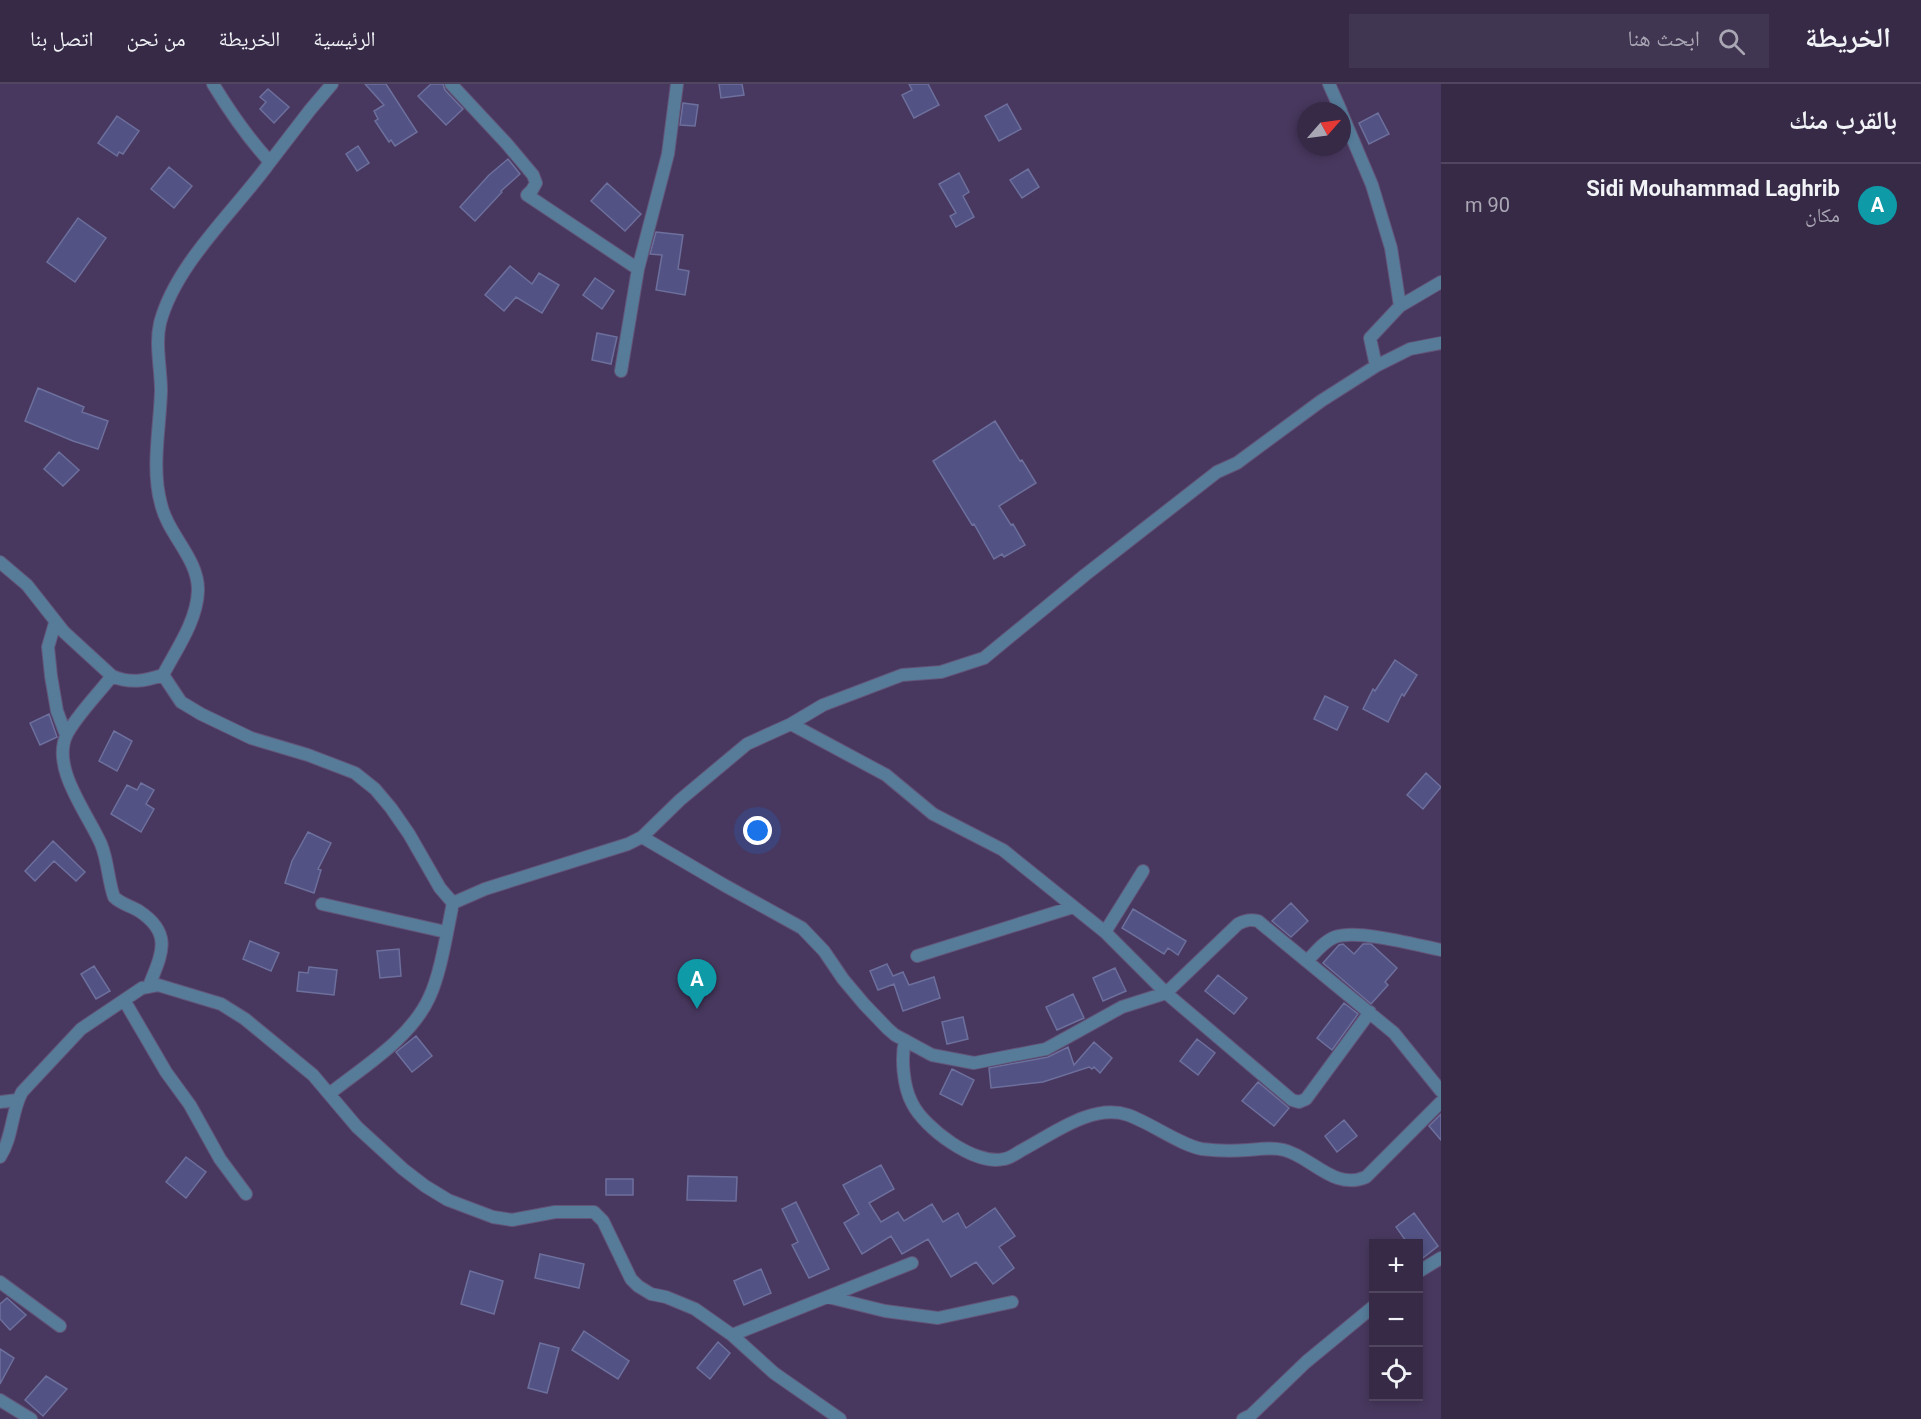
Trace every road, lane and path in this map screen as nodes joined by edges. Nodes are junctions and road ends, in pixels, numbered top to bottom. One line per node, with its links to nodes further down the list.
1 (213, 84): 8 (street)
2 (332, 84): 8 (street)
3 (451, 84): 9 (street)
4 (677, 84): 9 (street)
5 (1329, 84): 6 (street)
6 (1336, 102)
7 (1351, 136): 11 (street)
8 (270, 162): 17 (street)
9 (638, 269): 14 (street)
10 (1441, 282): 11 (street)
11 (1400, 306): 13 (street)
12 (1441, 343): 13 (street)
13 (1376, 366): 19 (street)
14 (621, 371)
15 (0, 561): 16 (street)
16 (55, 623): 18 (street); 20 (street)
17 (163, 675): 18 (street); 23 (street)
18 (112, 676): 20 (street)
19 (791, 724): 21 (street); 25 (street)
20 (66, 735): 31 (street)
21 (642, 837): 23 (street); 35 (street)
22 (1143, 871): 27 (street)
23 (453, 903): 26 (street)
24 (322, 904): 26 (street)
25 (1073, 907): 27 (street); 29 (street)
26 (447, 932): 37 (street)
27 (1104, 932): 32 (street)
28 (1441, 951): 30 (street)
29 (917, 956)
30 (1307, 961): 32 (street); 34 (street)
31 (149, 986): 33 (street); 37 (street)
32 (1166, 993): 34 (street); 35 (street)
33 (124, 1000): 38 (street); 42 (street)
34 (1370, 1012): 36 (street)
35 (905, 1040): 40 (street)
36 (1441, 1091)
37 (329, 1094): 51 (street)
38 (17, 1100): 39 (street); 41 (street)
39 (0, 1102)
40 (1441, 1102)
41 (0, 1157)
42 (246, 1194)
43 (1441, 1258): 45 (street)
44 (912, 1263): 47 (street)
45 (1423, 1269)
46 (0, 1282): 50 (street)
47 (828, 1297): 48 (street); 51 (street)
48 (1012, 1302)
49 (1369, 1310): 53 (street)
50 (60, 1326)
51 (732, 1335): 55 (street)
52 (0, 1400): 54 (street)
53 (1248, 1418)
54 (31, 1419)
55 (840, 1419)

